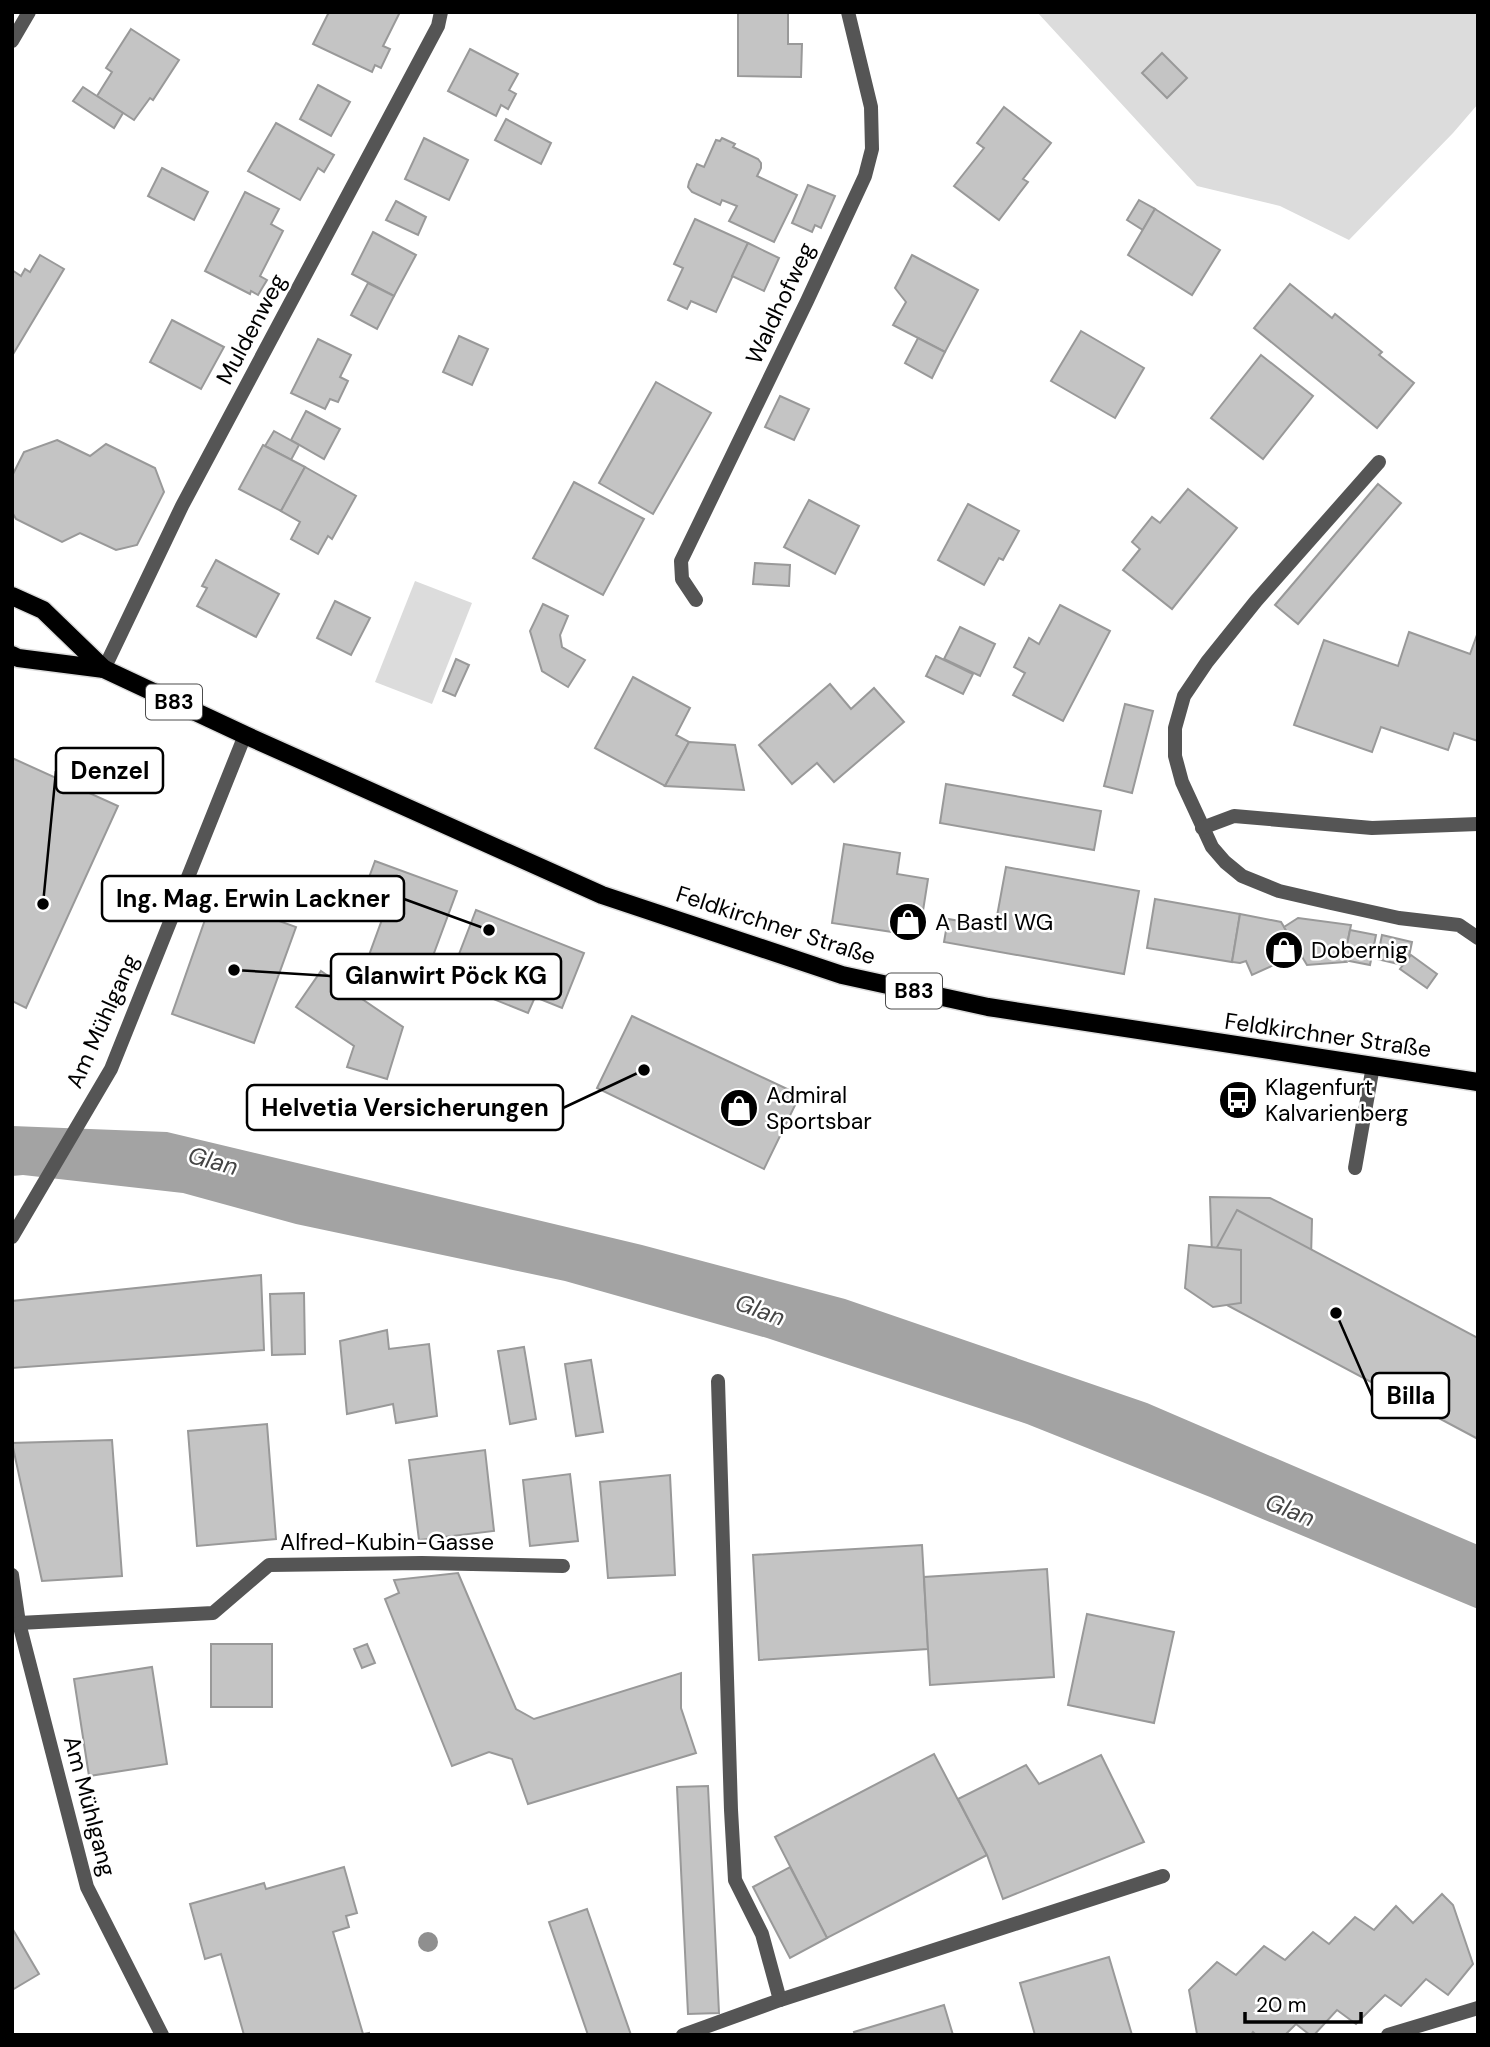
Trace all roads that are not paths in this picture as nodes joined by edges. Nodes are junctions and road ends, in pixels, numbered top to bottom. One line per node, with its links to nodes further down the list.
1 (29, 12): 4 (street)
2 (441, 12): 9 (street, Muldenweg)
3 (848, 12): 7 (street, Waldhofweg)
4 (12, 41)
5 (1379, 462): 12 (street)
6 (12, 596): 9 (main road, Feldkirchner Straße / B83)
7 (696, 600)
8 (12, 655): 9 (main road, Feldkirchner Straße / B83)
9 (104, 669): 10 (main road, Feldkirchner Straße / B83)
10 (245, 735): 14 (main road, Feldkirchner Straße / B83); 17 (street, Am Mühlgang)
11 (1478, 824): 12 (street)
12 (1202, 828): 13 (street)
13 (1478, 938)
14 (1373, 1066): 15 (main road, Feldkirchner Straße / B83); 16 (street)
15 (1478, 1082)
16 (1355, 1168)
17 (12, 1237)
18 (718, 1381): 23 (street)
19 (564, 1566): 21 (street, Alfred-Kubin-Gasse)
20 (12, 1576): 21 (street, Am Mühlgang)
21 (19, 1623): 25 (street, Am Mühlgang)
22 (1163, 1875): 23 (street)
23 (780, 2000): 26 (street)
24 (1478, 2008): 27 (street)
25 (162, 2035)
26 (682, 2035)
27 (1388, 2035)

